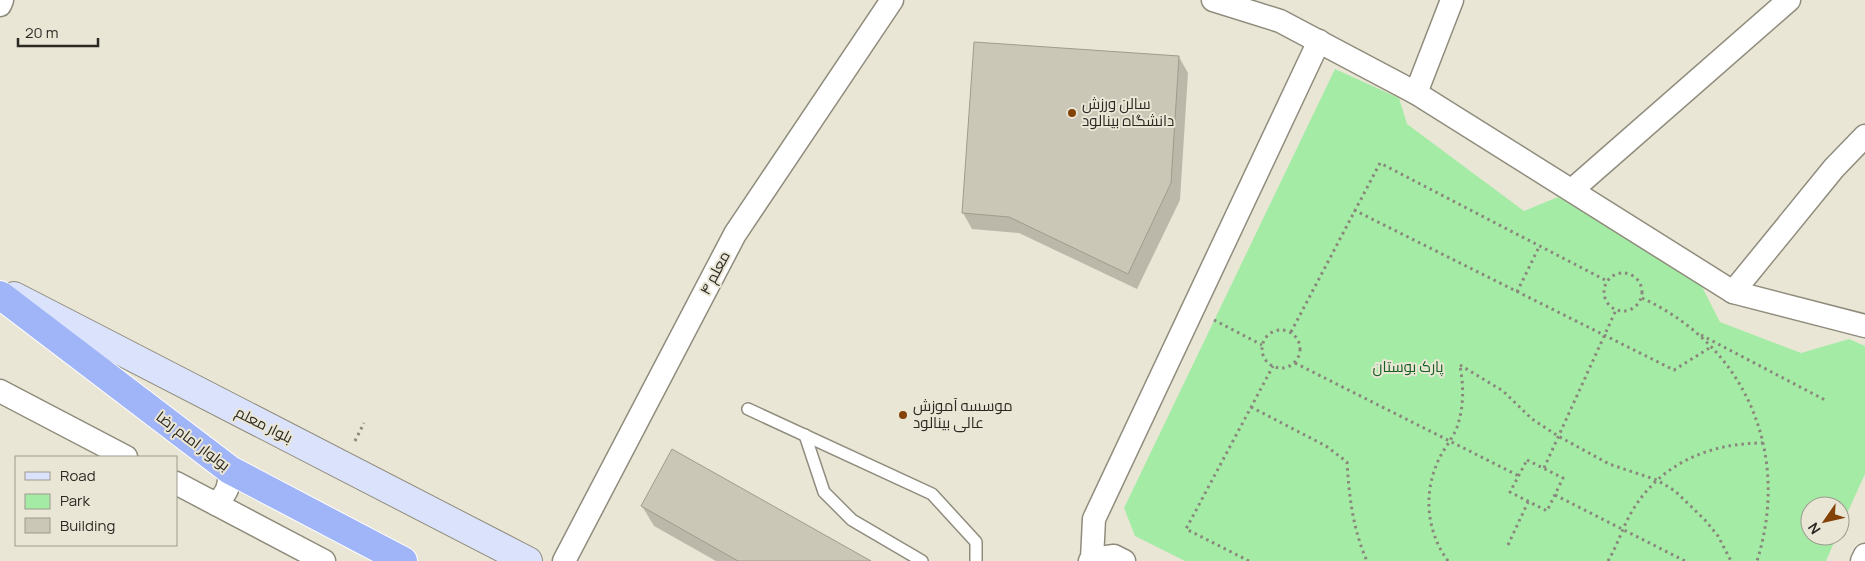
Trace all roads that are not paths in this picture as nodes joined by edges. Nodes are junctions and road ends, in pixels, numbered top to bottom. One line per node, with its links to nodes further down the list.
1 (2, 0): 6 (street)
2 (892, 0): 27 (street, معلم ۴)
3 (1213, 0): 7 (street)
4 (1452, 0): 8 (street)
5 (1788, 0): 10 (street)
6 (0, 5)
7 (1320, 41): 8 (street); 23 (street)
8 (1416, 93): 10 (street)
9 (1865, 136): 12 (street)
10 (1572, 190): 12 (street)
11 (0, 289): 26 (main road, بلوار معلم)
12 (1733, 292): 14 (street)
13 (0, 295): 19 (highway, بولوار امام رضا)
14 (1865, 326)
15 (0, 391): 18 (street)
16 (748, 409): 17 (lane)
17 (805, 435): 28 (lane); 29 (lane)
18 (124, 456)
19 (230, 470): 21 (street); 25 (highway, بولوار امام رضا)
20 (178, 484): 21 (street)
21 (216, 504): 24 (street)
22 (1865, 555): 31 (street)
23 (1091, 560): 30 (street)
24 (324, 561)
25 (403, 561)
26 (528, 561)
27 (564, 561)
28 (922, 561)
29 (976, 561)
30 (1124, 561)
31 (1862, 561)

